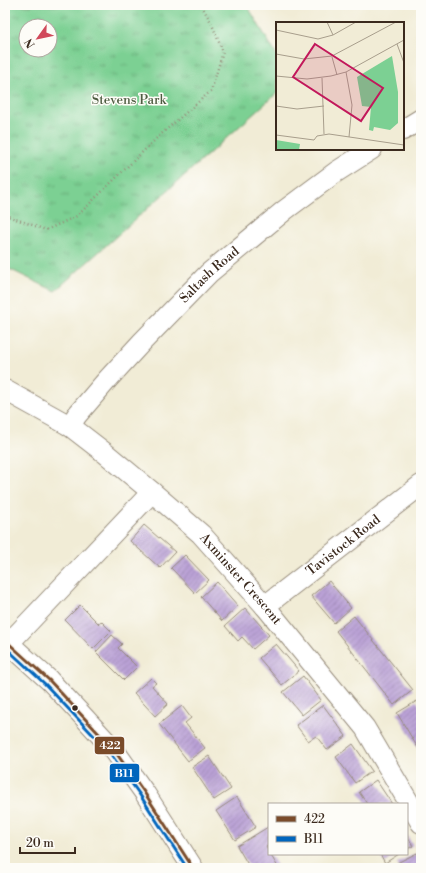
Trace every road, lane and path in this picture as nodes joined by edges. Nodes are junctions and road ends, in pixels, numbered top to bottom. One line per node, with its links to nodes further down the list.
1 (201, 5): 5 (path)
2 (421, 119): 3 (street)
3 (404, 129)
4 (370, 150): 7 (street, Saltash Road)
5 (5, 215)
6 (5, 390): 7 (street, Axminster Crescent)
7 (70, 426): 9 (street, Axminster Crescent)
8 (421, 485): 10 (street, Tavistock Road)
9 (152, 492): 10 (street, Axminster Crescent); 11 (street)
10 (266, 606): 12 (street, Axminster Crescent)
11 (7, 642): 13 (street)
12 (421, 823)
13 (193, 868)

